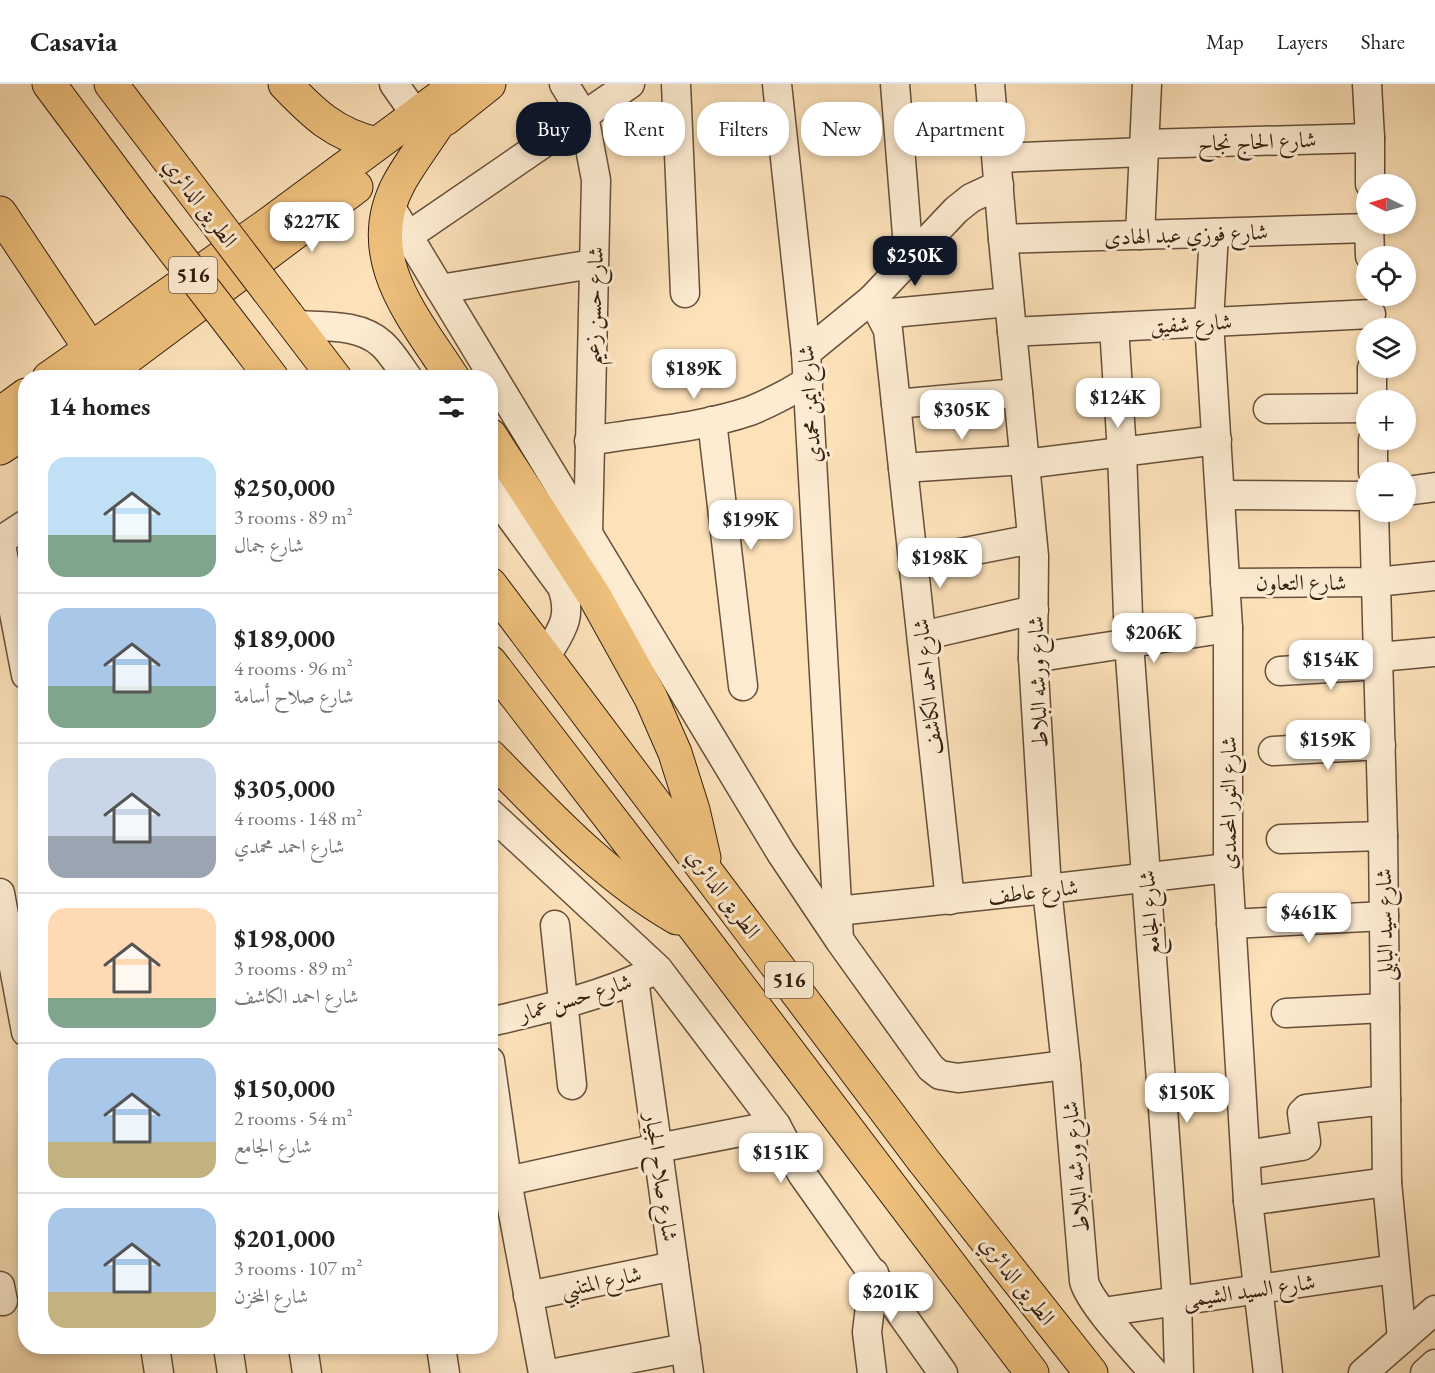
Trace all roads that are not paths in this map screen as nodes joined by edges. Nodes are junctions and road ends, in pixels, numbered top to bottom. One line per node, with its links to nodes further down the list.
1 (49, 84): 46 (main road, 516, bridge)
2 (111, 84): 39 (main road, الطريق الدائري / 516, bridge)
3 (285, 84): 19 (main road)
4 (394, 84): 17 (street)
5 (458, 84): 17 (main road)
6 (489, 84): 17 (main road)
7 (564, 84): 15 (street, شارع حسن زعيم)
8 (630, 84): 16 (street)
9 (676, 84): 35 (street)
10 (777, 84): 43 (street, شارع ايمن محمدي)
11 (895, 84): 32 (street)
12 (990, 84): 23 (street, شارع ورشه البلاط)
13 (1147, 84): 20 (street)
14 (1367, 84): 18 (street)
15 (575, 102)
16 (591, 111)
17 (426, 120): 19 (main road); 25 (main road); 44 (main road)
18 (1370, 138): 20 (street, شارع الحاج نجاح); 24 (street)
19 (376, 144): 44 (main road)
20 (1144, 148): 23 (street, شارع الحاج نجاح); 29 (street)
21 (591, 153): 33 (street, شارع حسن زعيم)
22 (525, 156): 30 (street)
23 (998, 172): 31 (street, شارع ورشه البلاط); 32 (street)
24 (1370, 174)
25 (390, 206): 30 (street); 49 (main road)
26 (0, 213): 44 (main road)
27 (1356, 227): 28 (street, شارع فوزي عبد الهادى)
28 (1214, 233): 29 (street, شارع فوزي عبد الهادى); 40 (street, شارع النور المحمدى)
29 (1140, 235): 31 (street, شارع فوزي عبد الهادى)
30 (408, 236): 34 (street)
31 (1003, 239): 36 (street, شارع ورشه البلاط)
32 (909, 260): 37 (street)
33 (593, 264): 34 (street); 62 (street, شارع حسن زعيم)
34 (440, 289): 50 (street)
35 (685, 293)
36 (1009, 302): 37 (street); 42 (street, شارع ورشه البلاط)
37 (877, 306): 43 (street); 55 (street, شارع احمد الكاشف)
38 (1371, 313): 40 (street, شارع شفيق)
39 (291, 320): 47 (main road, الطريق الدائري / 516); 48 (street)
40 (1209, 322): 41 (street, شارع شفيق); 61 (street, شارع النور المحمدى)
41 (1114, 327): 42 (street, شارع شفيق); 65 (street, شارع الجامع)
42 (1012, 332): 53 (street, شارع ورشه البلاط)
43 (806, 353): 51 (street, شارع ايمن محمدي)
44 (95, 363): 45 (main road)
45 (74, 370)
46 (266, 370)
47 (329, 370)
48 (402, 370)
49 (448, 370)
50 (489, 370)
51 (808, 381): 59 (street); 107 (street, شارع ايمن محمدي)
52 (498, 385): 75 (street)
53 (1018, 393): 55 (street); 66 (street, شارع ورشه البلاط)
54 (18, 401): 58 (main road)
55 (896, 404): 67 (street, شارع احمد الكاشف)
56 (1356, 408): 57 (street)
57 (1268, 409)
58 (0, 414)
59 (712, 421): 62 (street); 94 (street)
60 (18, 436): 64 (main road)
61 (1217, 440): 65 (street); 70 (street, شارع النور المحمدى)
62 (589, 441): 75 (street, شارع حسن زعيم)
63 (498, 447): 102 (main road)
64 (0, 448)
65 (1122, 452): 66 (street); 87 (street, شارع الجامع)
66 (1024, 462): 67 (street); 76 (street, شارع ورشه البلاط)
67 (903, 468): 78 (street, شارع احمد الكاشف)
68 (1435, 487): 69 (street)
69 (1416, 490)
70 (1220, 495): 71 (street); 81 (street, شارع النور المحمدى)
71 (1356, 496)
72 (498, 500): 89 (street)
73 (1374, 522): 80 (street, شارع سيد البابلى)
74 (18, 529): 77 (street)
75 (588, 534): 112 (street)
76 (1032, 539): 78 (street); 83 (street, شارع ورشه البلاط)
77 (0, 541): 85 (street)
78 (914, 562): 86 (street, شارع احمد الكاشف)
79 (1435, 576): 80 (street, شارع التعاون)
80 (1376, 582): 81 (street, شارع التعاون); 91 (street, شارع سيد البابلى)
81 (1225, 583): 84 (street, شارع النور المحمدى)
82 (498, 594): 89 (main road, الطريق الدائري / 516)
83 (1034, 610): 86 (street); 90 (street, شارع ورشه البلاط)
84 (1228, 628): 87 (street); 101 (street, شارع النور المحمدى)
85 (18, 634)
86 (922, 636): 106 (street, شارع احمد الكاشف)
87 (1129, 643): 90 (street); 103 (street, شارع الجامع)
88 (1435, 652): 91 (street)
89 (546, 657): 102 (main road, الطريق الدائري / 516)
90 (1033, 658): 104 (street, شارع ورشه البلاط)
91 (1379, 661): 92 (street); 95 (street, شارع سيد البابلى)
92 (1280, 671)
93 (498, 672): 111 (main road, الطريق الدائري / 516)
94 (743, 686)
95 (1381, 745): 96 (street); 99 (street, شارع سيد البابلى)
96 (1273, 751)
97 (498, 764): 111 (main road)
98 (498, 821): 113 (street)
99 (1383, 836): 100 (street); 108 (street, شارع سيد البابلى)
100 (1281, 839)
101 (1228, 868): 103 (street, شارع عاطف); 109 (street, شارع النور المحمدى)
102 (706, 869): 154 (main road, الطريق الدائري / 516)
103 (1146, 878): 104 (street, شارع عاطف); 134 (street, شارع الجامع)
104 (1047, 890): 106 (street, شارع عاطف); 119 (street, شارع ورشه البلاط)
105 (0, 893): 114 (street)
106 (950, 900): 107 (street, شارع عاطف)
107 (837, 911): 112 (street, شارع ايمن محمدي)
108 (1384, 916): 109 (street); 116 (street, شارع سيد البابلى)
109 (1231, 924): 125 (street, شارع النور المحمدى)
110 (555, 925): 115 (street)
111 (695, 928): 153 (main road, الطريق الدائري / 516)
112 (840, 941): 119 (street)
113 (646, 974): 115 (street, شارع حسن عمار); 123 (street); 124 (street, شارع صلاح الجيار)
114 (18, 989)
115 (565, 1005): 118 (street, شارع حسن عمار); 120 (street)
116 (1385, 1008): 117 (street); 121 (street, شارع سيد البابلى)
117 (1286, 1013)
118 (498, 1020)
119 (1066, 1065): 136 (street, شارع ورشه البلاط)
120 (572, 1085)
121 (1386, 1100): 125 (street); 127 (street, شارع سيد البابلى)
122 (498, 1117): 126 (street)
123 (776, 1125): 124 (street); 131 (street)
124 (658, 1148): 126 (street); 129 (street, شارع صلاح الجيار)
125 (1246, 1155): 128 (street, شارع النور المحمدى)
126 (507, 1181): 133 (street)
127 (1387, 1182): 128 (street); 130 (street, شارع سيد البابلى)
128 (1248, 1201): 132 (street, شارع النور المحمدى)
129 (674, 1266): 133 (street, شارع المتنبي); 142 (street, شارع صلاح الجيار)
130 (1395, 1269): 132 (street, شارع السيد الشيمى); 137 (street, شارع سيد البابلى)
131 (874, 1274): 144 (street); 152 (street)
132 (1258, 1290): 134 (street, شارع السيد الشيمى); 157 (street, شارع النور المحمدى)
133 (528, 1296): 150 (street)
134 (1177, 1301): 136 (street, شارع السيد الشيمى); 156 (street, شارع الجامع)
135 (1435, 1310): 137 (street)
136 (1103, 1312): 155 (street)
137 (1402, 1339): 158 (street)
138 (155, 1354): 146 (street)
139 (229, 1354): 147 (street)
140 (304, 1354): 148 (street)
141 (442, 1354): 149 (street)
142 (687, 1361): 145 (street)
143 (1435, 1364): 159 (street)
144 (867, 1366)
145 (618, 1367): 151 (street)
146 (159, 1373)
147 (232, 1373)
148 (307, 1373)
149 (445, 1373)
150 (543, 1373)
151 (555, 1373)
152 (943, 1373)
153 (1032, 1373)
154 (1091, 1373)
155 (1154, 1373)
156 (1179, 1373)
157 (1268, 1373)
158 (1363, 1373)
159 (1425, 1373)

